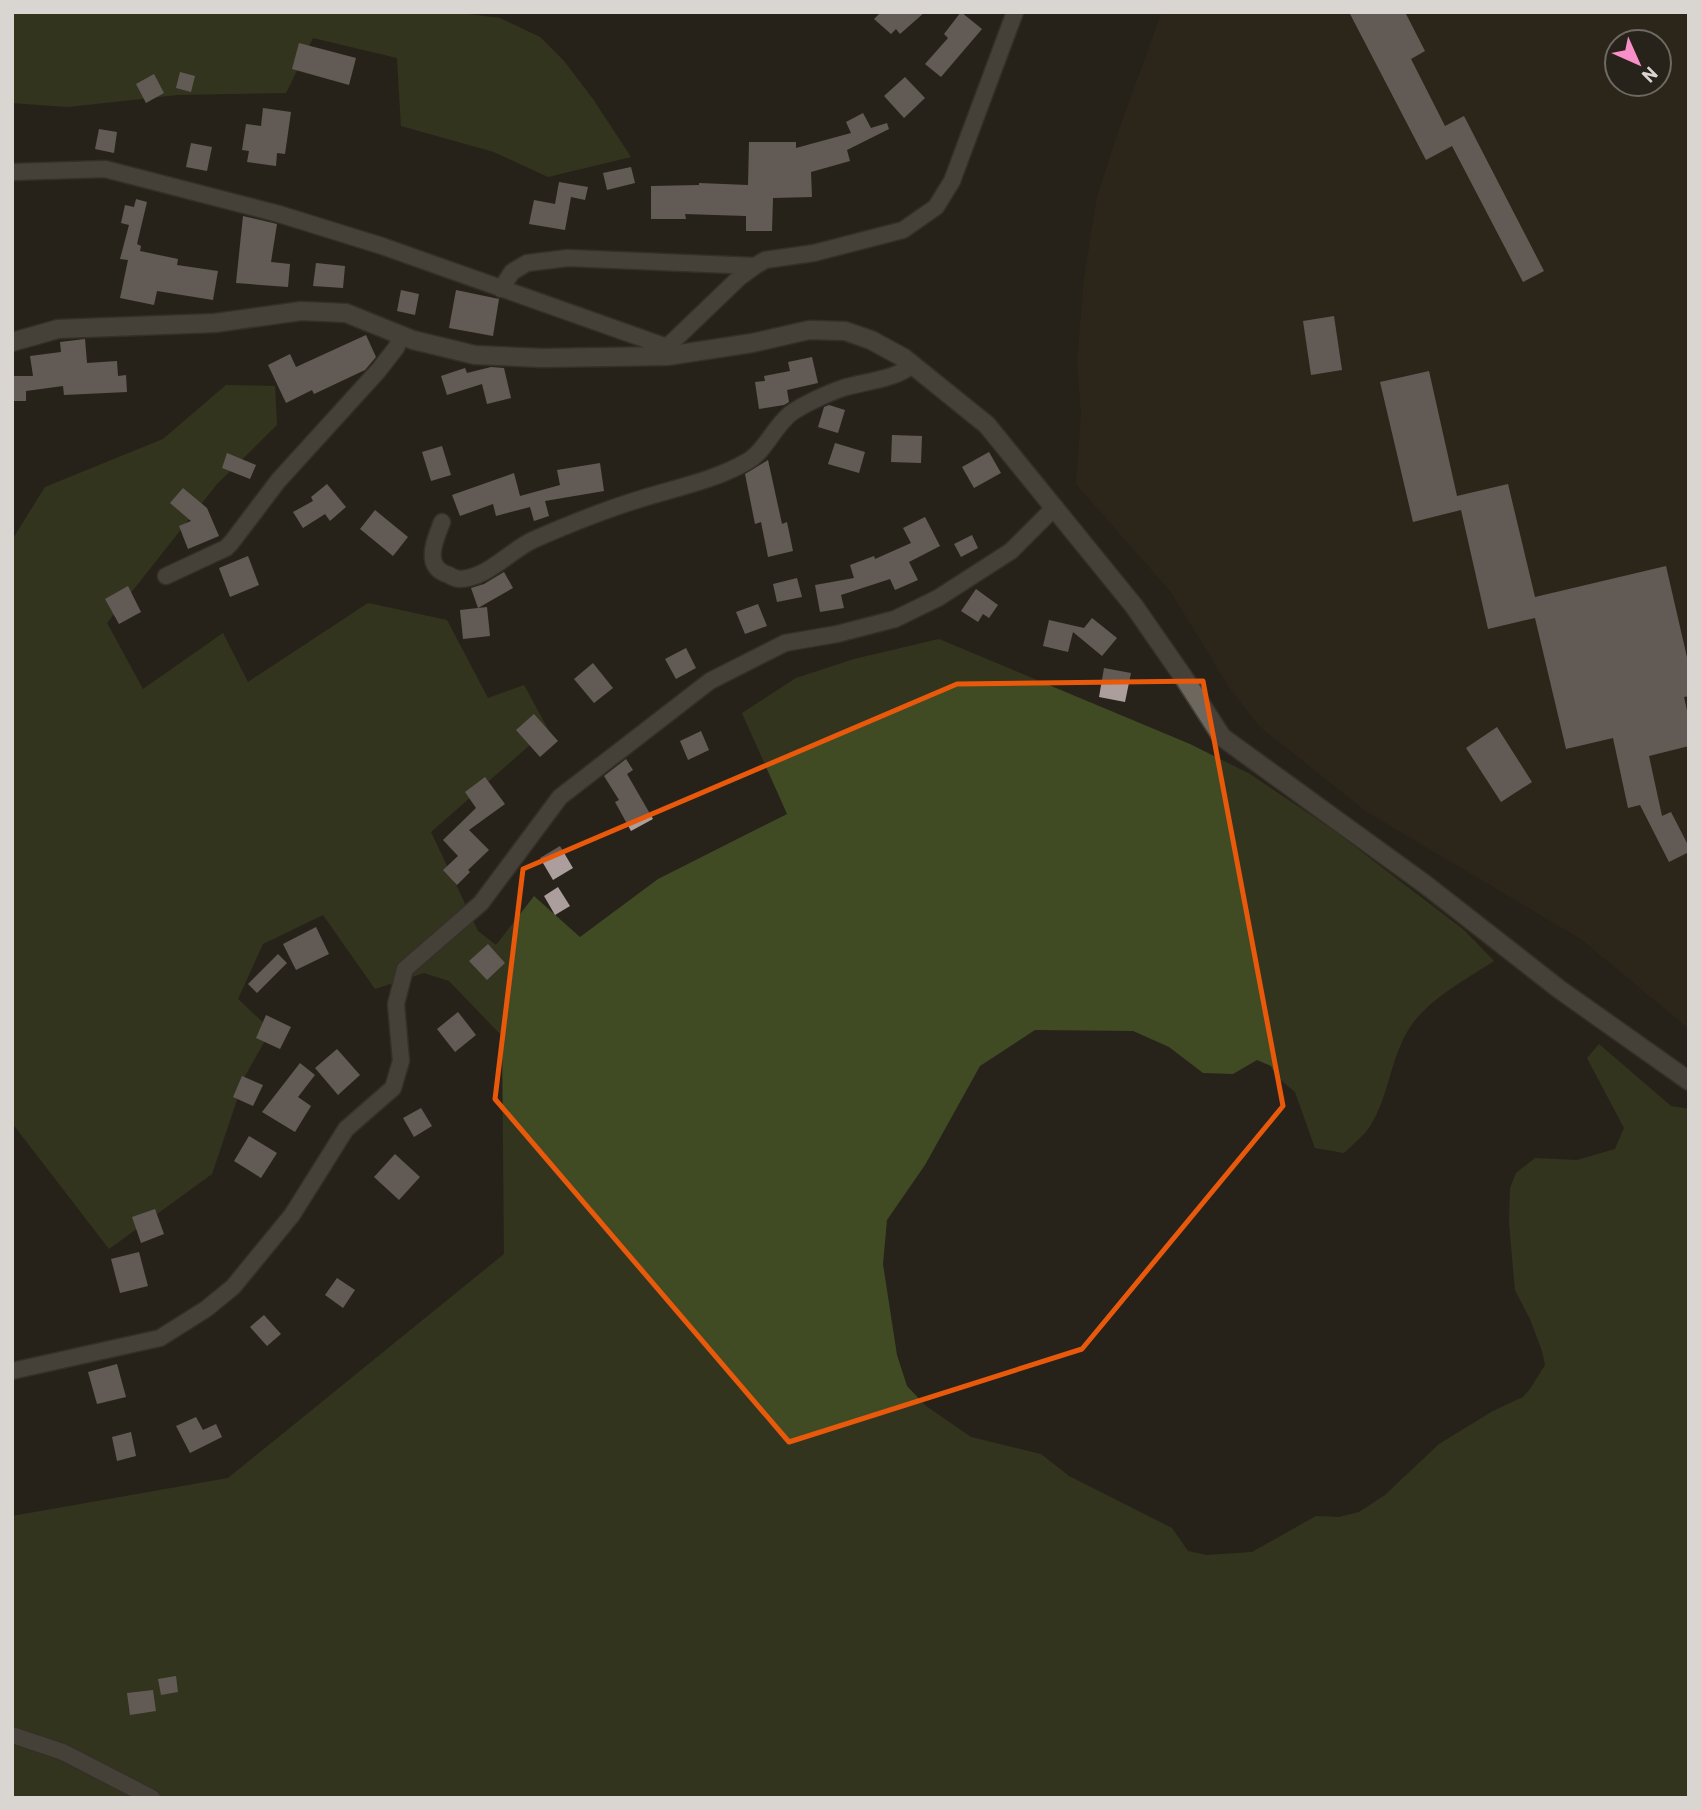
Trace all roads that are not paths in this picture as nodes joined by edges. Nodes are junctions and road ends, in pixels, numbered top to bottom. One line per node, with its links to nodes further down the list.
1 (1015, 12): 3 (street)
2 (12, 172): 4 (street)
3 (755, 266): 4 (street); 7 (street)
4 (501, 289): 7 (street)
5 (402, 335): 6 (street); 7 (street); 11 (street)
6 (12, 342)
7 (667, 352): 8 (street)
8 (912, 364): 9 (street); 10 (street)
9 (1055, 507): 12 (street); 13 (street)
10 (442, 522)
11 (166, 576)
12 (1689, 1081)
13 (12, 1371)
14 (12, 1735): 15 (street)
15 (133, 1793): 16 (street)
16 (152, 1798)

